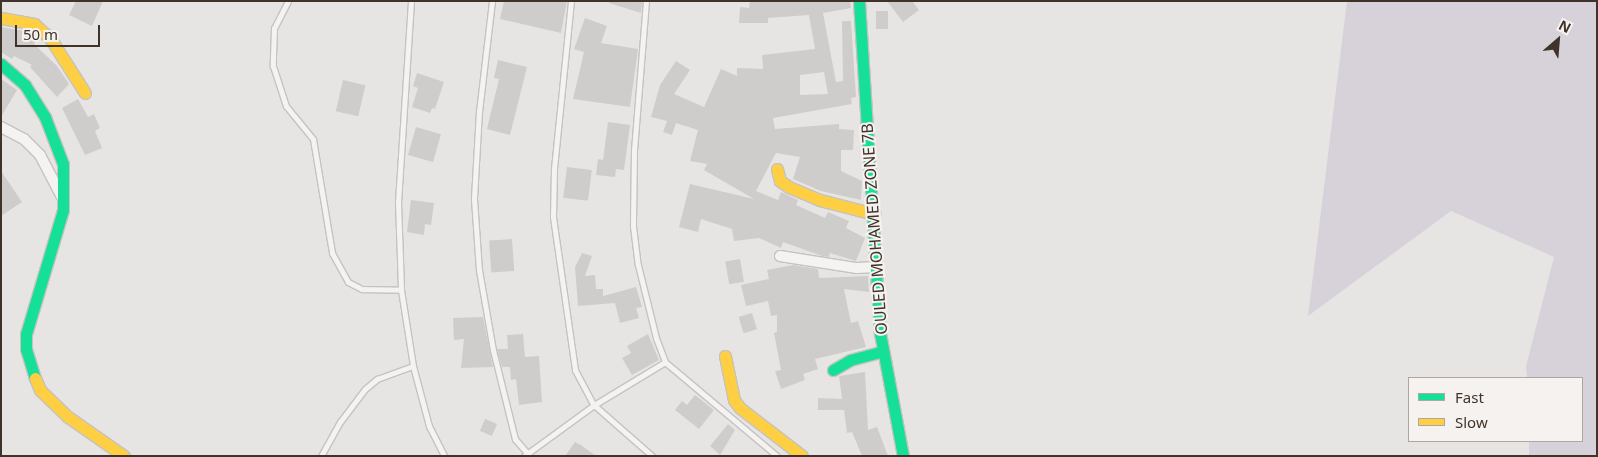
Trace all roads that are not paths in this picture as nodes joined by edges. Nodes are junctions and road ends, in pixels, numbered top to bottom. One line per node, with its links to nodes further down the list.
1 (288, 1): 16 (lane)
2 (411, 1): 16 (lane)
3 (492, 1): 23 (lane)
4 (571, 1): 22 (lane)
5 (646, 1): 19 (lane)
6 (859, 1): 13 (main road, OULED MOHAMED ZONE 7B)
7 (1, 18): 9 (main road)
8 (1, 64): 12 (main road)
9 (85, 93)
10 (1, 127): 12 (street)
11 (777, 168): 13 (main road)
12 (64, 201): 24 (main road)
13 (874, 214): 15 (main road, OULED MOHAMED ZONE 7B)
14 (780, 256): 15 (street)
15 (876, 267): 17 (main road, OULED MOHAMED ZONE 7B)
16 (401, 290): 20 (lane)
17 (883, 351): 21 (main road); 30 (main road, OULED MOHAMED ZONE 7B)
18 (725, 356): 29 (main road)
19 (665, 362): 22 (lane); 28 (lane)
20 (413, 366): 25 (lane); 26 (lane)
21 (833, 370)
22 (594, 405): 23 (lane); 27 (lane)
23 (527, 455)
24 (124, 456)
25 (322, 456)
26 (444, 456)
27 (652, 456)
28 (777, 456)
29 (802, 456)
30 (903, 456)

